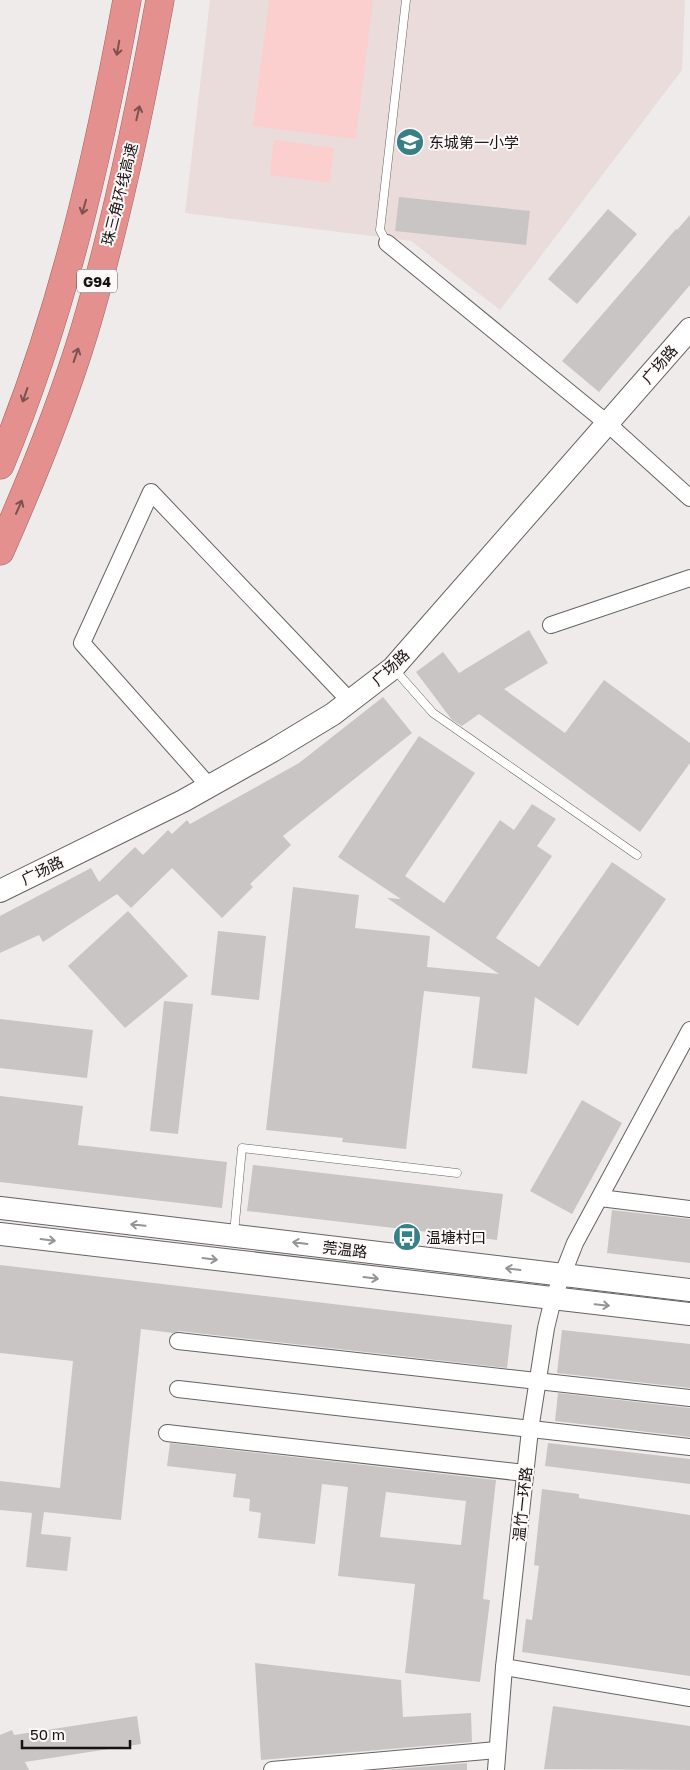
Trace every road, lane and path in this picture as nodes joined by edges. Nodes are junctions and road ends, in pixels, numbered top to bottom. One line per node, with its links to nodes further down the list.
1 (127, 0): 7 (highway, 珠三角环线高速 / G94, one-way to 7)
2 (160, 0): 9 (highway, 珠三角环线高速 / G94, one-way to 2)
3 (406, 0): 4 (lane)
4 (387, 243): 6 (street)
5 (690, 329): 6 (main road, 广场路)
6 (608, 424): 8 (street); 12 (main road, 广场路)
7 (0, 465)
8 (690, 498)
9 (0, 552)
10 (690, 578): 11 (street)
11 (551, 625)
12 (393, 668): 13 (main road, 广场路); 15 (lane)
13 (350, 701): 14 (main road, 广场路); 14 (street)
14 (209, 786): 16 (main road, 广场路)
15 (637, 855)
16 (0, 891)
17 (690, 1030): 19 (street, 温竹一环路)
18 (457, 1173): 23 (lane)
19 (600, 1198): 21 (street); 24 (street, 温竹一环路)
20 (0, 1208): 23 (main road, 莞温路, one-way to 20)
21 (690, 1209)
22 (0, 1234): 26 (main road, 莞温路, one-way to 26)
23 (234, 1235): 24 (main road, 莞温路, one-way to 23)
24 (562, 1275): 25 (main road, 莞温路); 26 (street, 温竹一环路)
25 (690, 1290)
26 (553, 1299): 27 (main road, 莞温路, one-way to 27); 29 (street, 温竹一环路)
27 (690, 1314)
28 (178, 1341): 29 (street)
29 (538, 1380): 31 (street); 32 (street, 温竹一环路)
30 (178, 1389): 32 (street)
31 (690, 1398)
32 (530, 1430): 34 (street); 35 (street, 温竹一环路)
33 (167, 1433): 35 (street)
34 (690, 1448)
35 (525, 1473): 36 (street, 温竹一环路)
36 (504, 1667): 37 (street); 38 (street, 温竹一环路)
37 (690, 1698)
38 (497, 1750): 39 (street); 40 (street, 温竹一环路)
39 (272, 1770)
40 (496, 1770)

